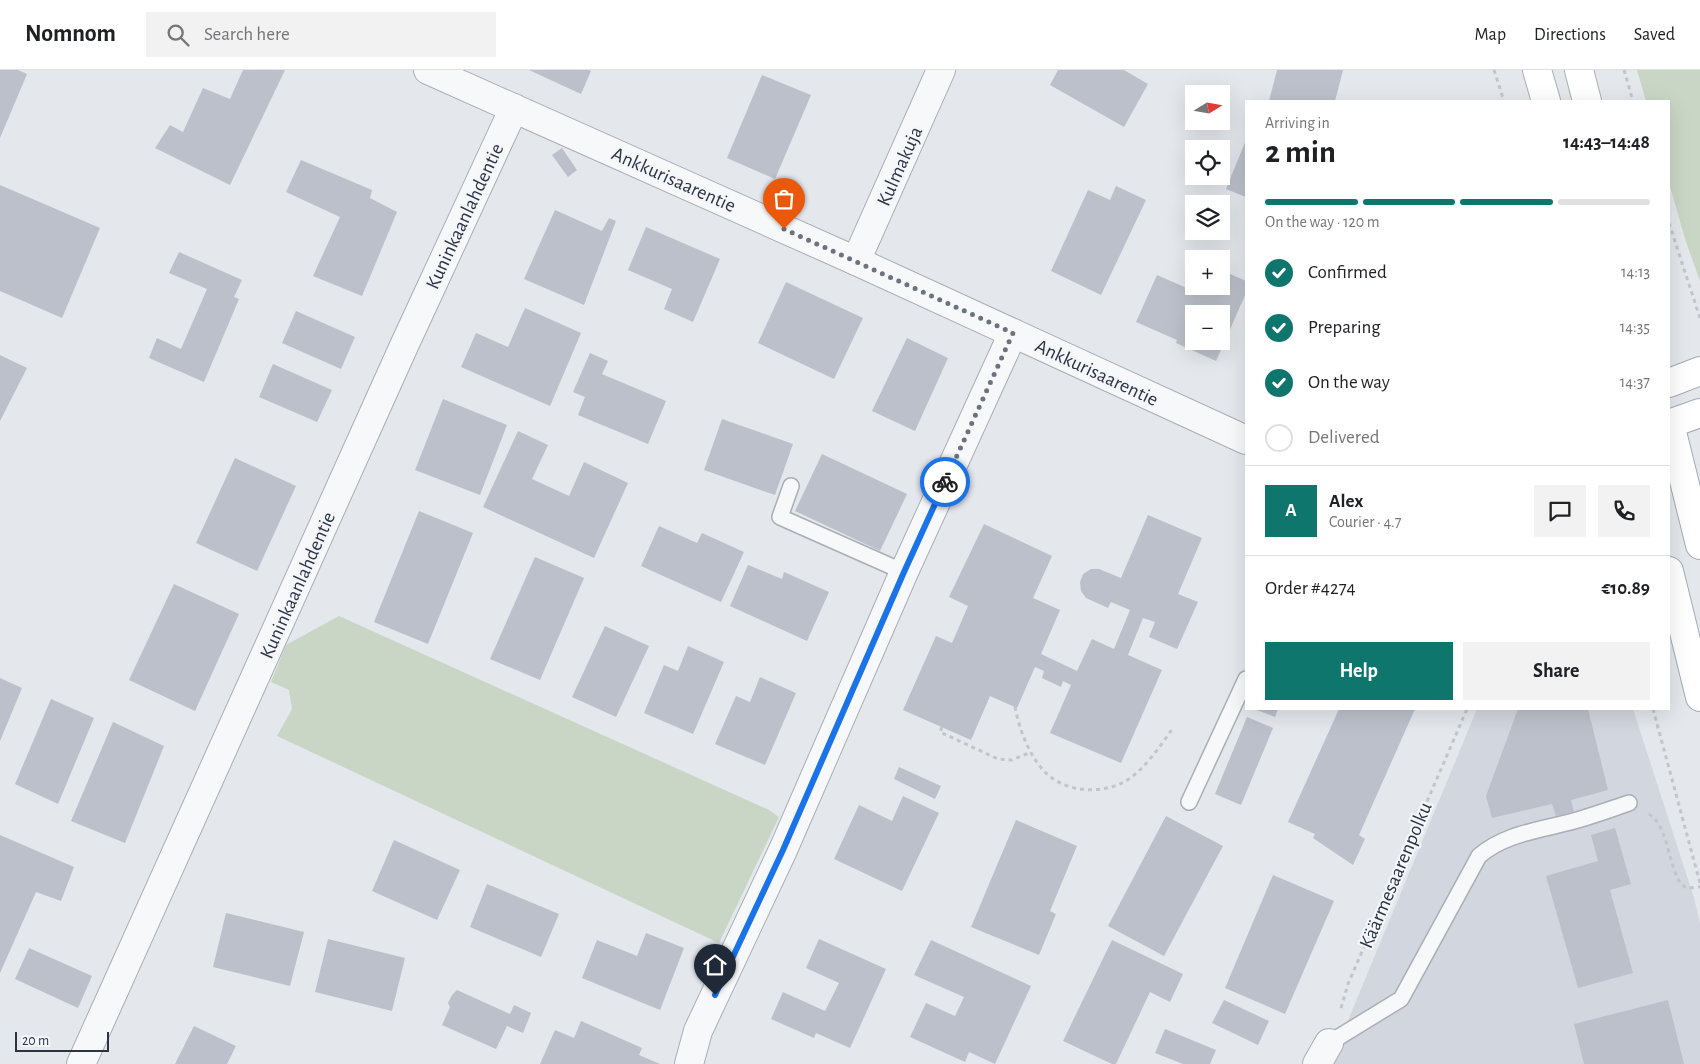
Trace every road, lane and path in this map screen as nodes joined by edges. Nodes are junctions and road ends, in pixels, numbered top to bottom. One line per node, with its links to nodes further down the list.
1 (428, 70): 11 (street, Ankkurisaarentie)
2 (941, 70): 13 (street, Kulmakuja)
3 (1494, 70): 7 (path)
4 (1537, 70): 8 (main road)
5 (1579, 70): 9 (main road)
6 (1624, 70): 10 (path)
7 (1504, 100)
8 (1546, 100)
9 (1587, 100)
10 (1633, 100)
11 (514, 108): 13 (street, Ankkurisaarentie); 39 (street, Kuninkaanlahdentie)
12 (1670, 225): 14 (path)
13 (856, 261): 15 (street, Ankkurisaarentie)
14 (1700, 318)
15 (1013, 333): 21 (street, Ankkurisaarentie); 24 (street)
16 (1700, 371): 17 (main road)
17 (1670, 383)
18 (1700, 413): 19 (main road)
19 (1670, 423)
20 (1670, 427): 23 (main road)
21 (1245, 440)
22 (791, 486): 24 (lane)
23 (1700, 544)
24 (904, 572): 40 (street)
25 (1670, 574): 27 (main road)
26 (1245, 681): 34 (lane)
27 (1700, 697)
28 (1014, 707): 33 (path)
29 (1467, 710): 38 (path, Käärmesaarenpolku)
30 (1654, 710): 36 (path)
31 (942, 727): 33 (path)
32 (1173, 728): 33 (path)
33 (1031, 752)
34 (1189, 802)
35 (1629, 804): 37 (path); 38 (lane)
36 (1700, 883)
37 (1700, 887)
38 (1323, 1054)
39 (81, 1064)
40 (689, 1064)

